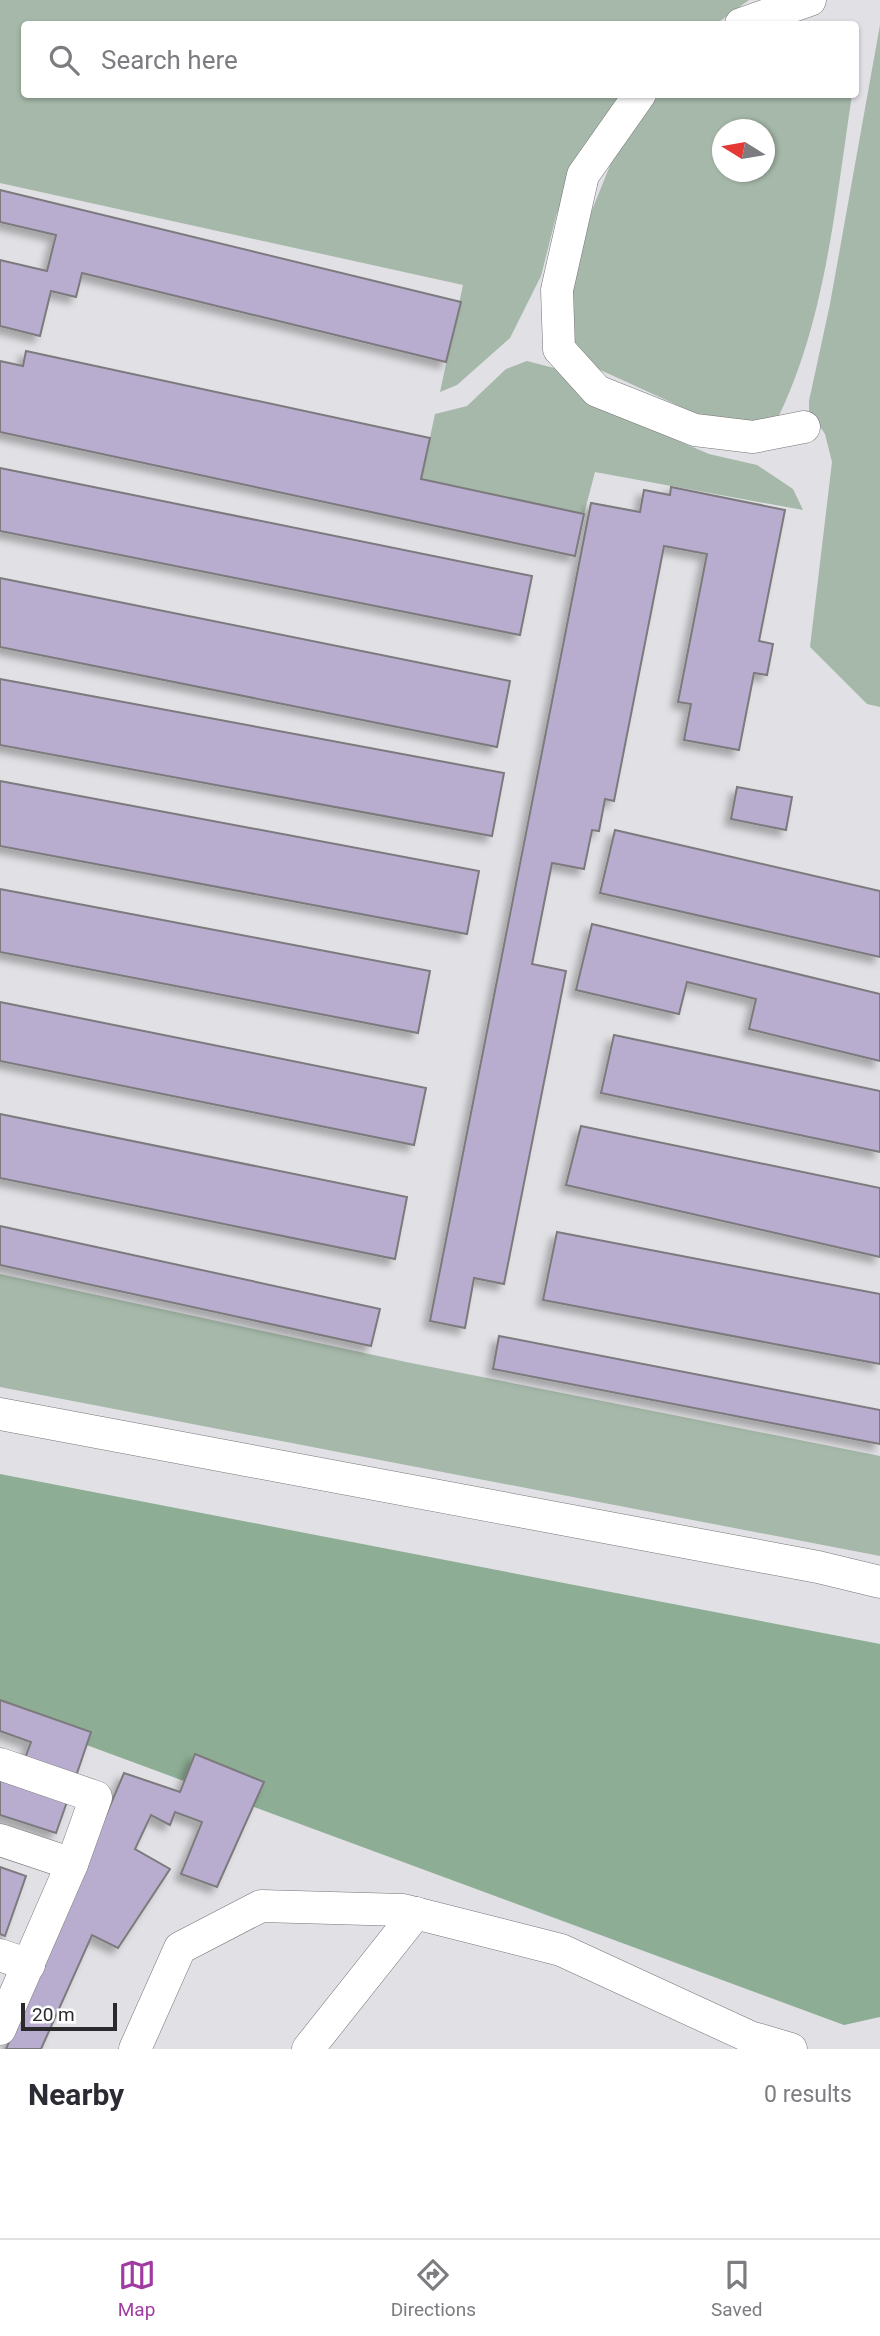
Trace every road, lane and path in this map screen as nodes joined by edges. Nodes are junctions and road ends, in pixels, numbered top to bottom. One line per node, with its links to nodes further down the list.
1 (810, 0): 2 (street)
2 (750, 21)
3 (637, 98): 4 (street)
4 (804, 428)
5 (0, 1414): 6 (street)
6 (880, 1582)
7 (0, 1764): 9 (street)
8 (0, 1840): 9 (street)
9 (72, 1864): 11 (street)
10 (416, 1913): 13 (street); 14 (street); 15 (street)
11 (15, 1960): 12 (street)
12 (0, 2029)
13 (135, 2049)
14 (308, 2049)
15 (791, 2049)

